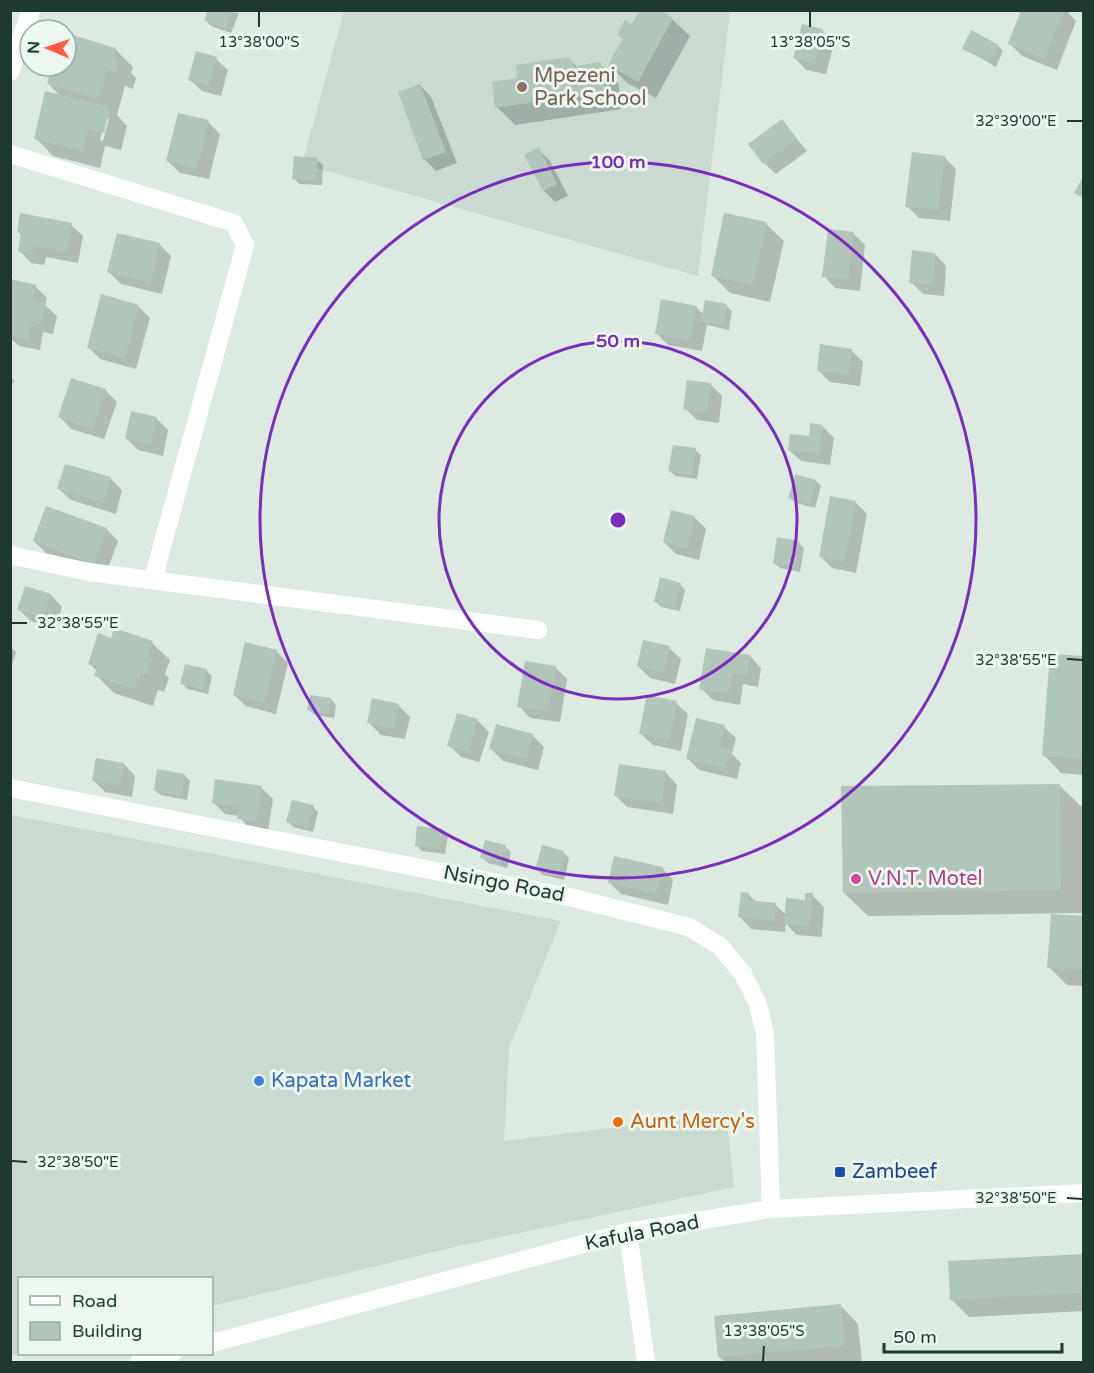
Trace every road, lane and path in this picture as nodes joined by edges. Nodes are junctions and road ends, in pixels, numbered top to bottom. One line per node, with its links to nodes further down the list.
1 (31, 10): 2 (street)
2 (10, 72)
3 (10, 154): 5 (street)
4 (10, 555): 5 (street)
5 (153, 579): 6 (street)
6 (537, 630)
7 (10, 788): 9 (street, Nsingo Road)
8 (1083, 1193): 9 (street, Kafula Road)
9 (771, 1209): 10 (street, Kafula Road)
10 (628, 1233): 11 (street, Kafula Road); 14 (street)
11 (213, 1343)
12 (165, 1355): 13 (street)
13 (139, 1362)
14 (646, 1362)

